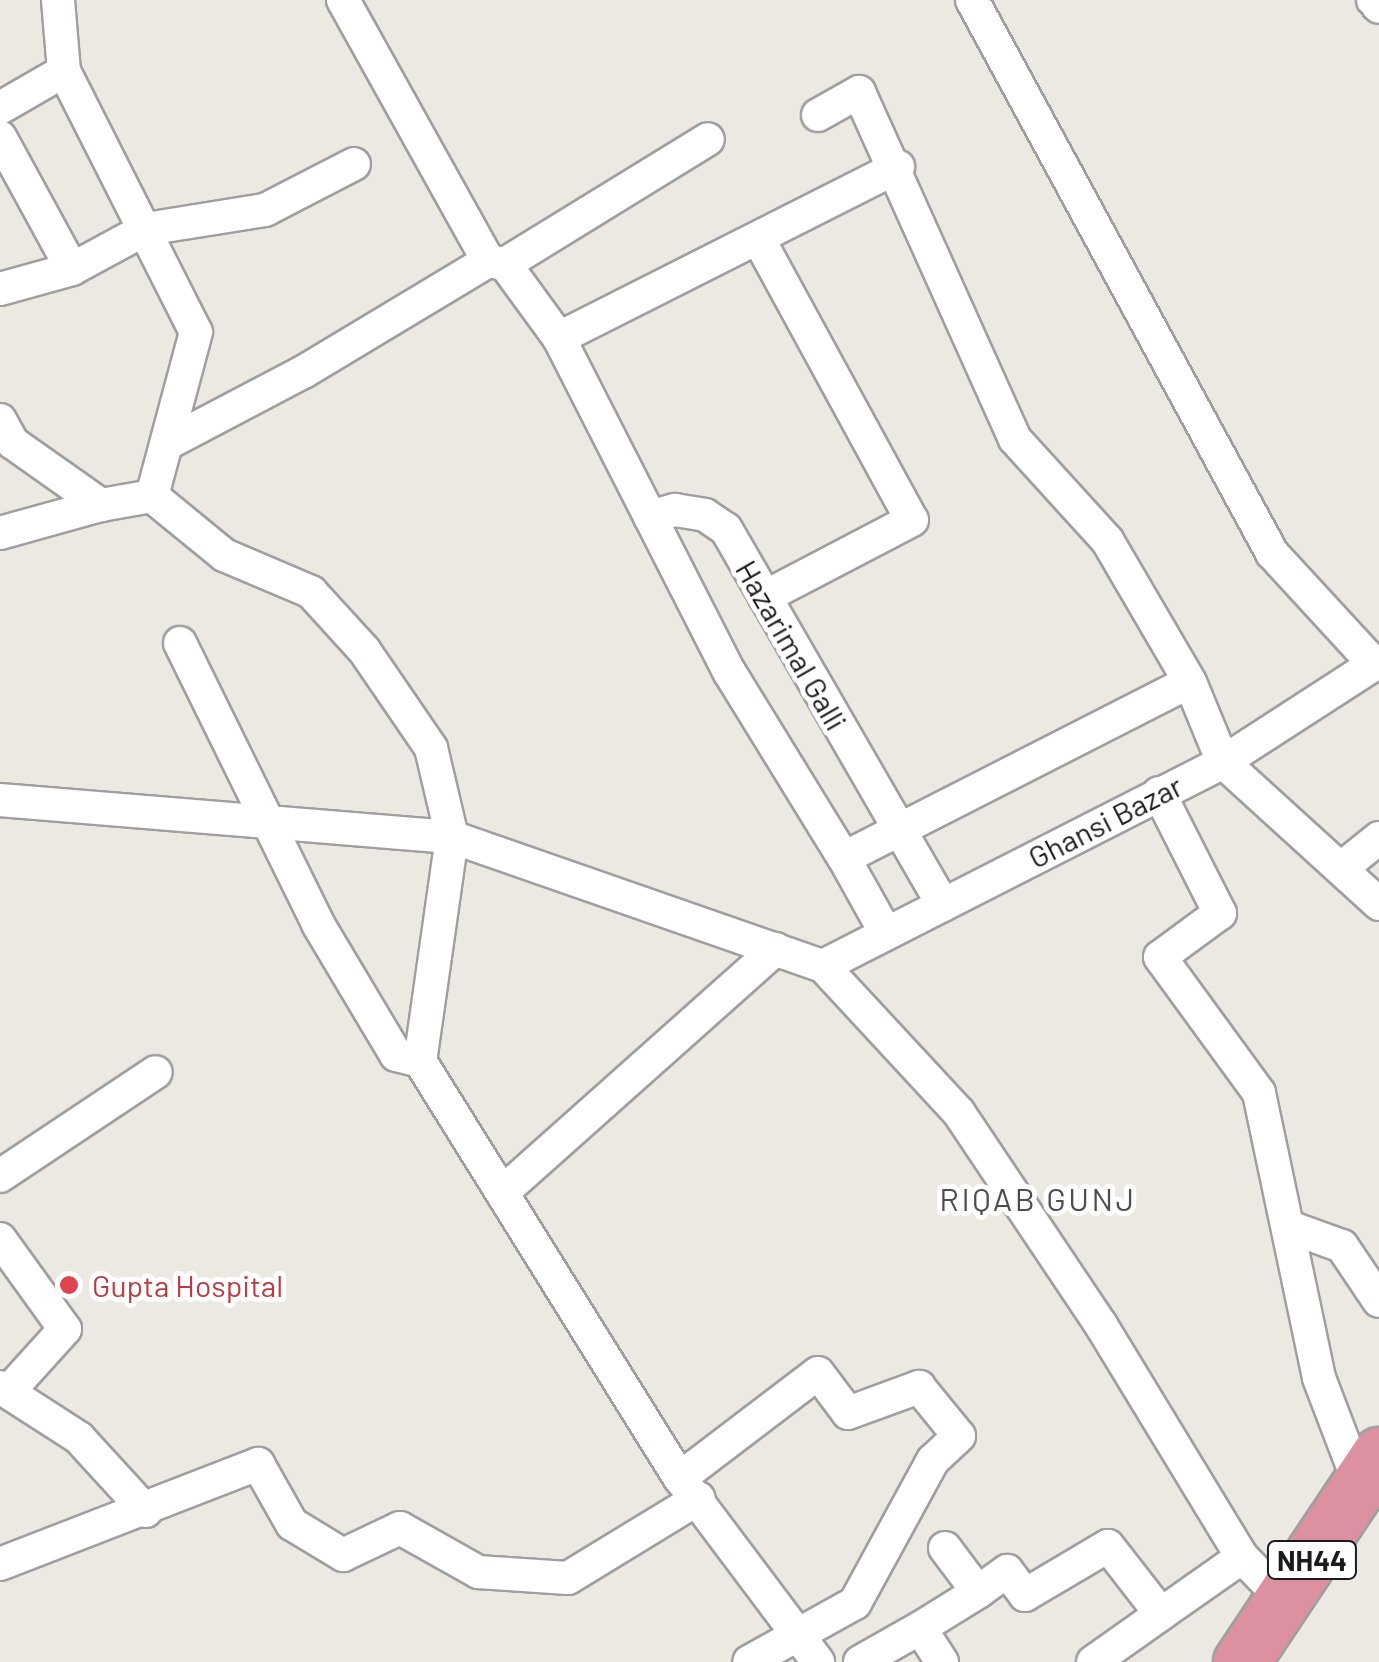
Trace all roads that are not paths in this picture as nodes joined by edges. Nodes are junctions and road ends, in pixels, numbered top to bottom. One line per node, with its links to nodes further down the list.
1 (58, 0): 6 (street)
2 (343, 0): 15 (street)
3 (972, 0): 27 (street)
4 (1372, 0): 5 (street)
5 (1379, 7)
6 (64, 70): 7 (street); 13 (street)
7 (0, 108)
8 (818, 115): 12 (street)
9 (0, 136): 16 (street)
10 (708, 139): 15 (street)
11 (354, 164): 13 (street)
12 (898, 168): 14 (street); 28 (street)
13 (146, 229): 16 (street); 20 (street)
14 (758, 238): 18 (street); 25 (street)
15 (496, 262): 18 (street); 20 (street)
16 (72, 268): 17 (street)
17 (0, 289)
18 (559, 338): 23 (street)
19 (4, 437): 22 (street)
20 (168, 443): 21 (street)
21 (152, 496): 22 (street); 34 (street)
22 (101, 505): 24 (street)
23 (650, 517): 25 (street, Hazarimal Galli); 36 (street)
24 (0, 533)
25 (765, 597): 33 (street, Hazarimal Galli)
26 (180, 643): 32 (street)
27 (1377, 663): 29 (street, Ghansi Bazar)
28 (1190, 682): 29 (street); 33 (street)
29 (1223, 762): 30 (street, Ghansi Bazar); 37 (street)
30 (1159, 793): 39 (street, Ghansi Bazar); 47 (street)
31 (0, 800): 32 (street)
32 (265, 826): 34 (street); 43 (street)
33 (904, 830): 36 (street); 39 (street, Hazarimal Galli)
34 (452, 837): 41 (street); 43 (street)
35 (1379, 838): 37 (street)
36 (844, 858): 40 (street)
37 (1343, 867): 38 (street)
38 (1379, 904)
39 (943, 905): 40 (street, Ghansi Bazar)
40 (886, 933): 42 (street, Ghansi Bazar)
41 (776, 949): 42 (street); 46 (street)
42 (823, 966): 55 (street)
43 (420, 1061): 46 (street)
44 (156, 1072): 45 (street)
45 (0, 1176)
46 (504, 1190): 52 (street)
47 (1292, 1228): 49 (street); 51 (street)
48 (0, 1239): 50 (street)
49 (1379, 1301)
50 (4, 1389): 53 (street)
51 (1369, 1469): 58 (highway, NH44)
52 (689, 1488): 53 (street); 61 (street); 61 (street)
53 (146, 1511): 56 (street)
54 (945, 1548): 57 (street)
55 (1242, 1557): 58 (street); 59 (street)
56 (0, 1564)
57 (978, 1592): 59 (street); 60 (street)
58 (1286, 1602): 67 (highway, NH44)
59 (1160, 1614): 66 (street)
60 (920, 1628): 64 (street); 65 (street)
61 (798, 1633): 62 (street); 63 (street)
62 (749, 1662)
63 (818, 1662)
64 (860, 1662)
65 (942, 1662)
66 (1093, 1662)
67 (1241, 1662)

